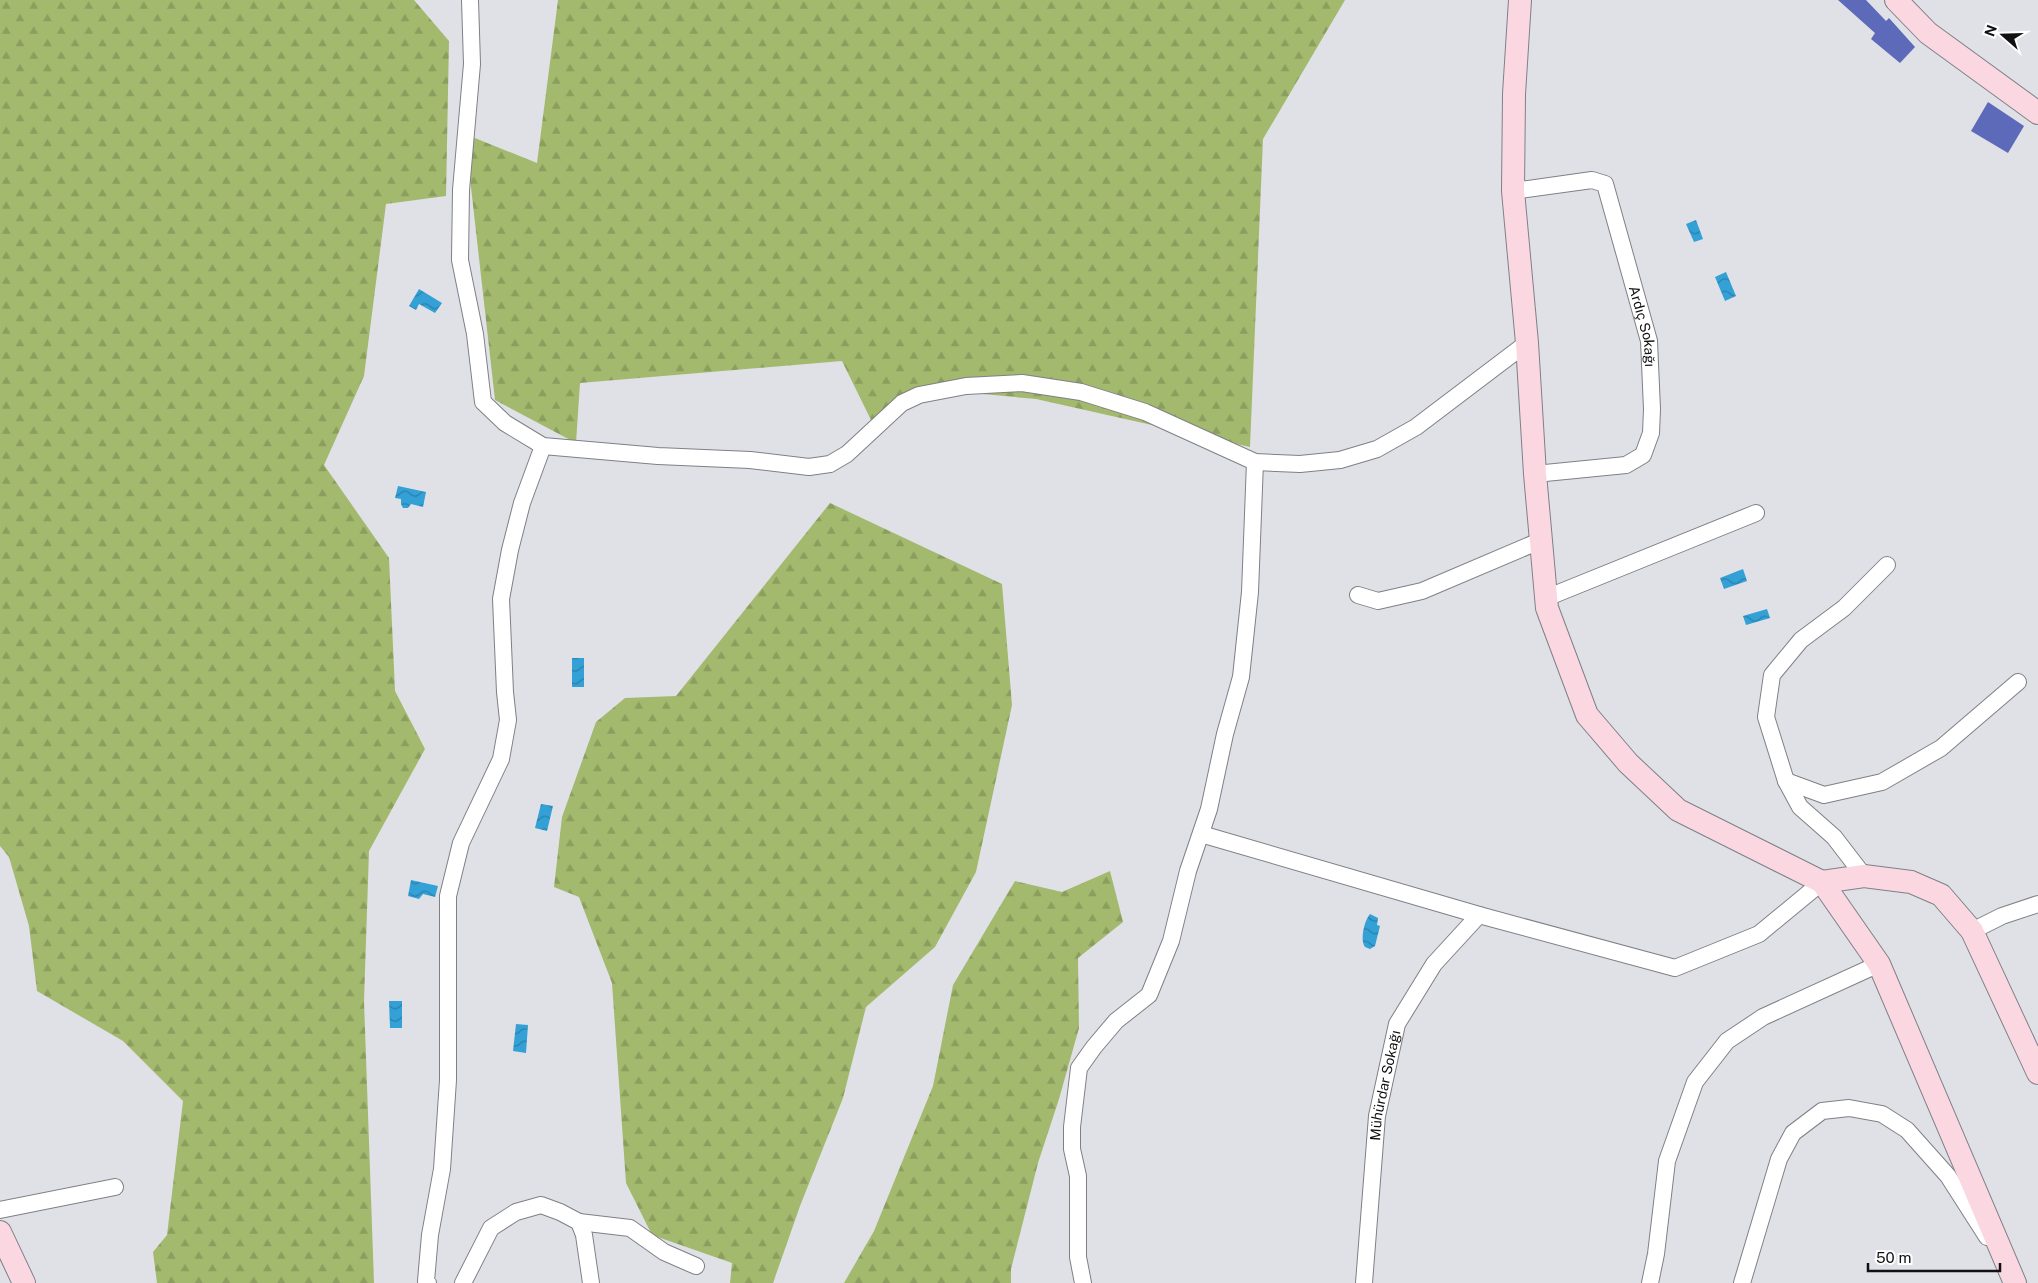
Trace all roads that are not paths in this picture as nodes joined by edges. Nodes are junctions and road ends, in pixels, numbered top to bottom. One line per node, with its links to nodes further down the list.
1 (470, 0): 7 (street)
2 (1520, 0): 5 (street)
3 (1896, 0): 4 (street)
4 (2038, 113)
5 (1513, 191): 6 (street); 9 (street, Ardıç Sokağı)
6 (1527, 343): 8 (street); 9 (street)
7 (543, 446): 8 (street); 32 (street)
8 (1255, 462): 17 (street)
9 (1535, 474): 11 (street)
10 (1756, 513): 14 (street)
11 (1542, 540): 13 (street); 14 (street)
12 (1888, 565): 16 (street)
13 (1358, 595)
14 (1546, 598): 19 (street)
15 (2018, 682): 16 (street)
16 (1786, 781): 18 (street)
17 (1200, 834): 21 (street); 35 (street)
18 (1864, 876): 19 (street); 22 (street)
19 (1822, 882): 21 (street); 23 (street)
20 (2038, 904): 22 (street)
21 (1479, 915): 36 (street, Mühürdar Sokağı)
22 (1972, 931): 24 (street)
23 (1880, 964): 30 (street); 37 (street)
24 (2038, 1073)
25 (114, 1186): 26 (street)
26 (0, 1210)
27 (579, 1222): 29 (street); 33 (street); 34 (street)
28 (0, 1232): 31 (street)
29 (696, 1266)
30 (2014, 1280): 38 (street)
31 (24, 1283)
32 (428, 1283)
33 (463, 1283)
34 (591, 1283)
35 (1083, 1283)
36 (1364, 1283)
37 (1650, 1283)
38 (1742, 1283)

